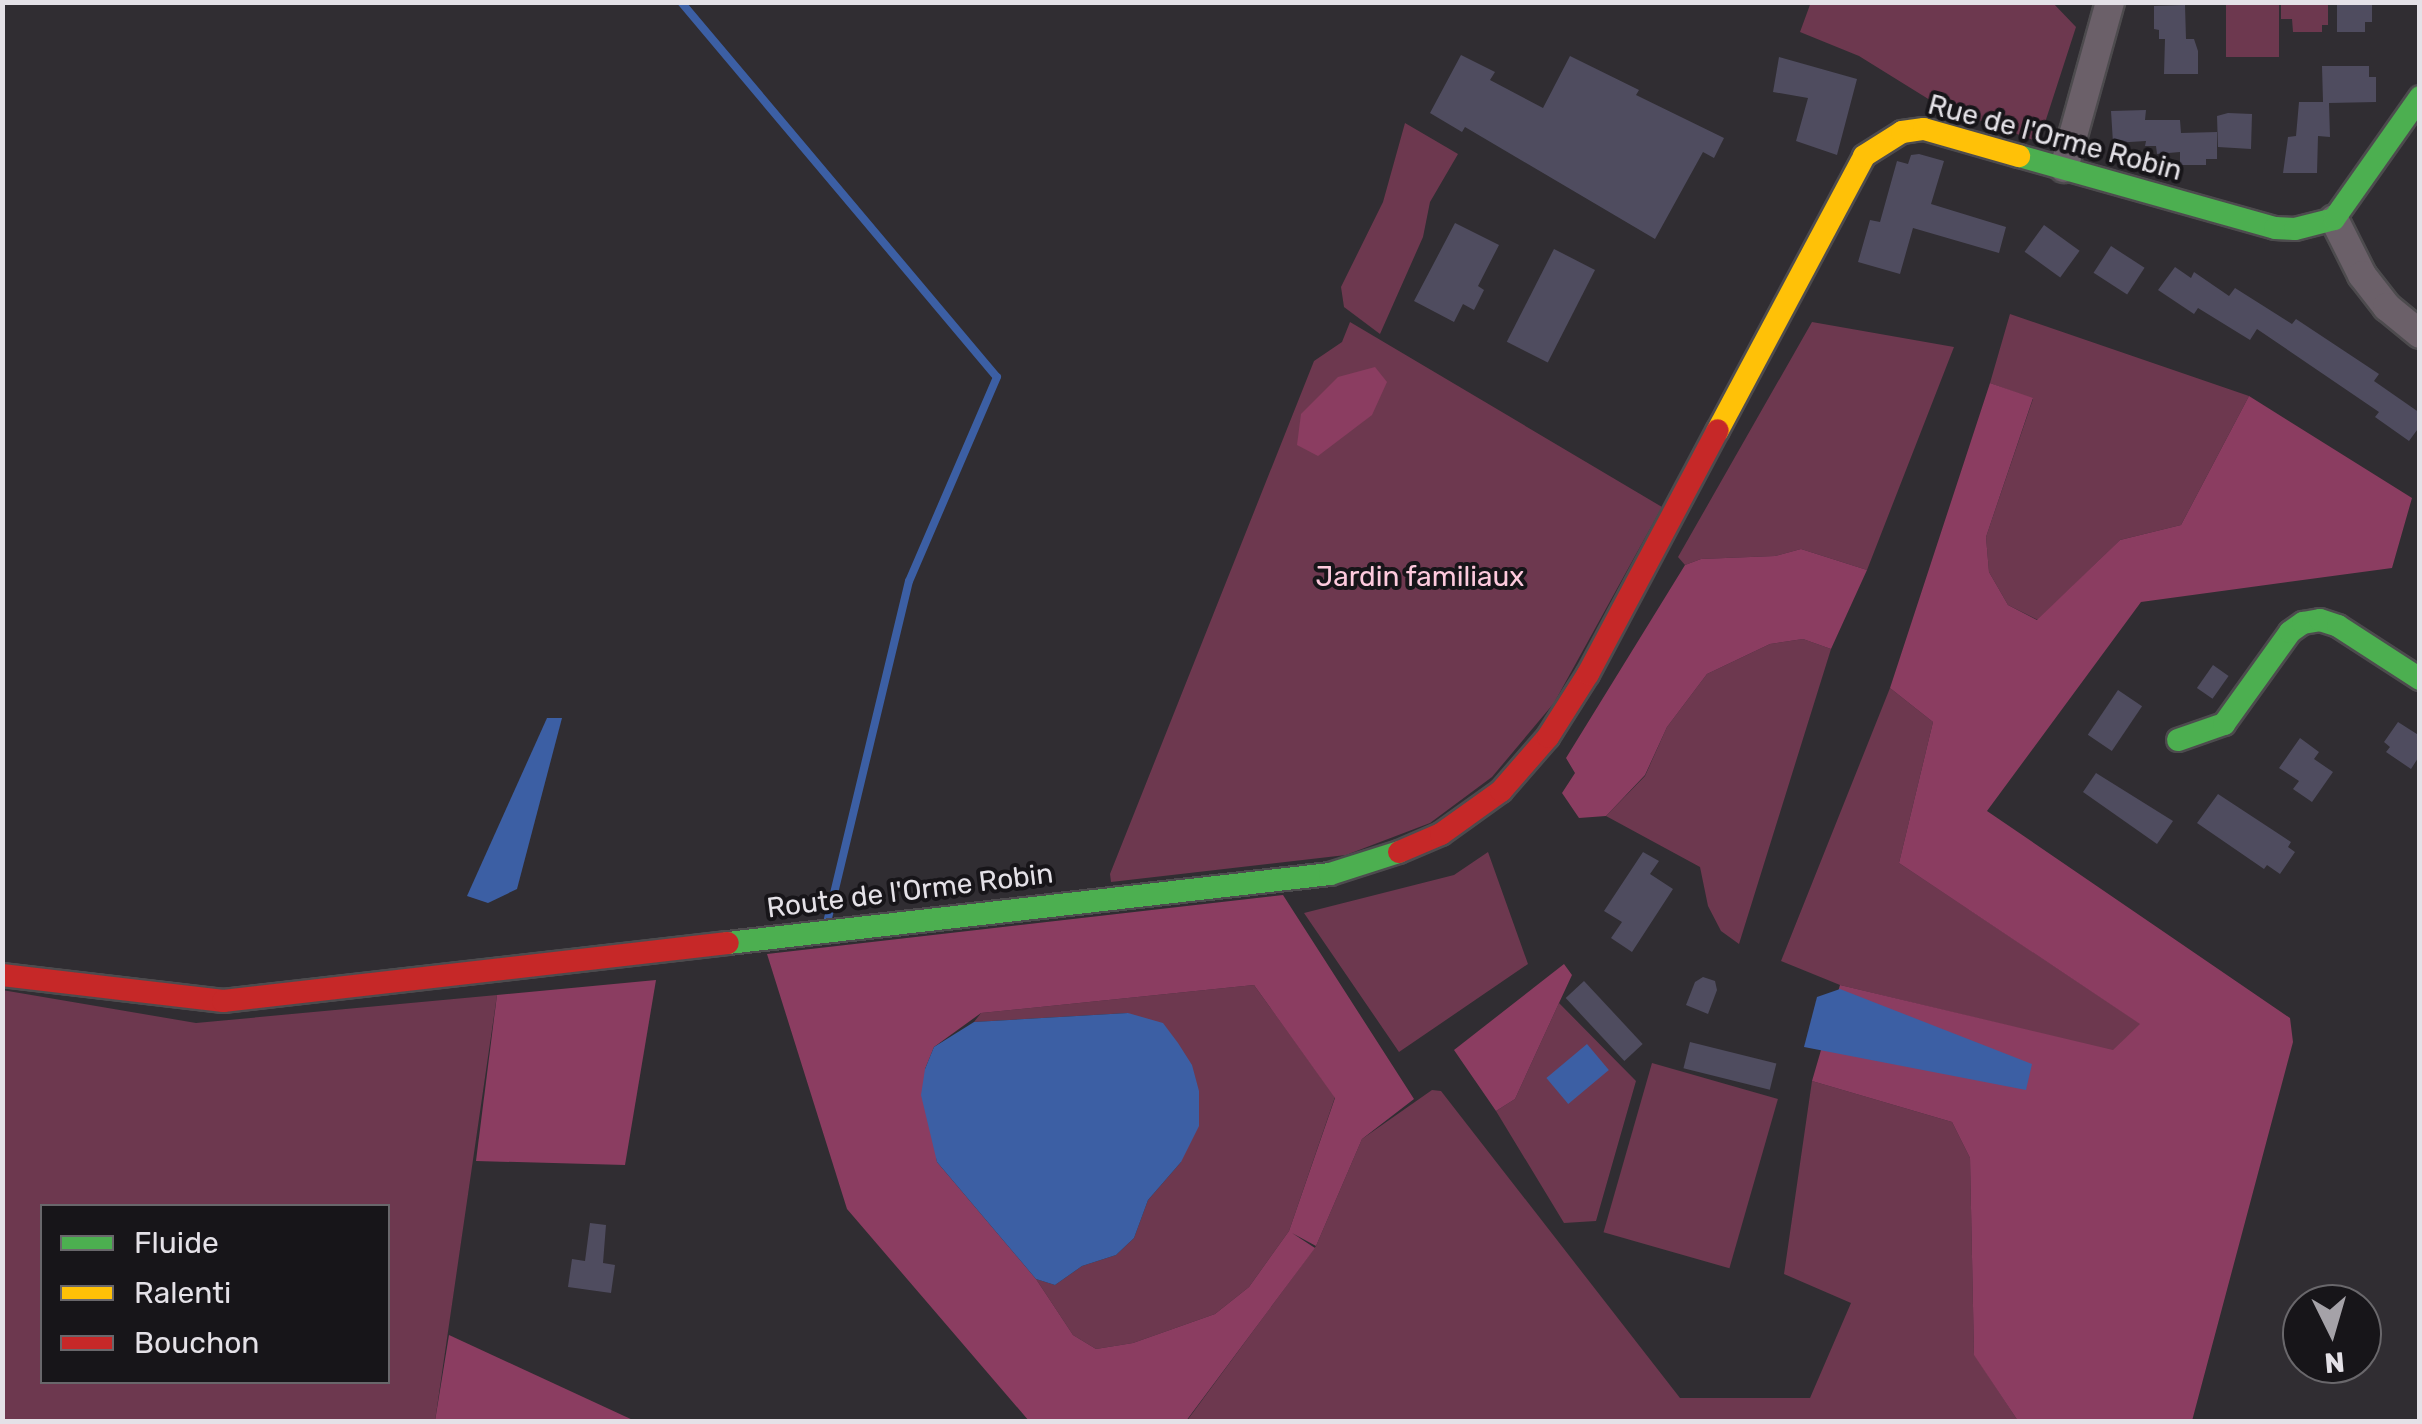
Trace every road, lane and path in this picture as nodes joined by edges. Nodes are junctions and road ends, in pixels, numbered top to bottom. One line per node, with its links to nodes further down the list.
1 (2110, 2): 3 (street)
2 (2420, 97): 4 (street)
3 (2064, 168): 4 (street, Rue de l'Orme Robin); 6 (street, Rue de l'Orme Robin)
4 (2334, 219): 5 (street)
5 (2420, 334)
6 (1663, 534): 9 (street, Route de l'Orme Robin)
7 (2420, 679): 8 (street)
8 (2178, 740)
9 (2, 976)

